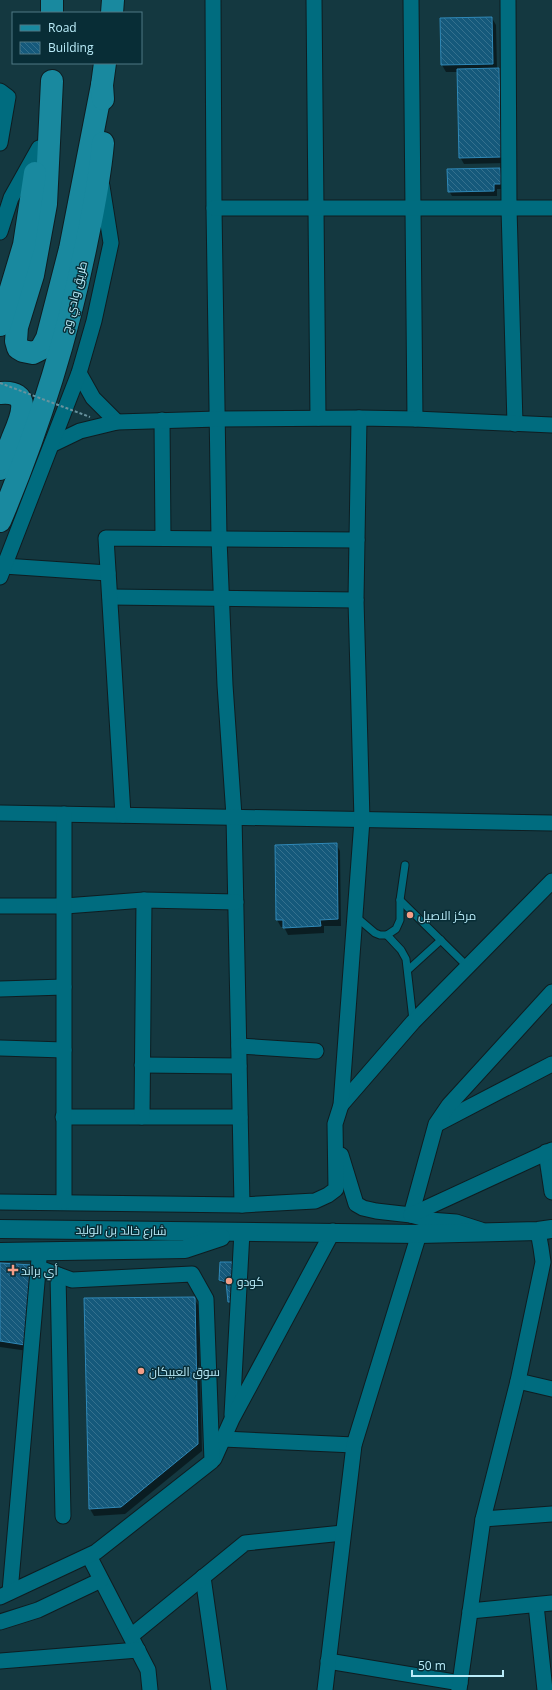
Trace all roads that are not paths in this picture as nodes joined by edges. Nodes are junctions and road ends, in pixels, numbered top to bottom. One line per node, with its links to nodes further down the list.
1 (52, 0): 7 (main road)
2 (113, 0): 8 (main road)
3 (213, 0): 16 (street)
4 (314, 0): 17 (street)
5 (411, 0): 18 (street)
6 (508, 0): 19 (street)
7 (52, 12)
8 (112, 12)
9 (105, 64): 11 (main road, طريق وادي وج)
10 (52, 72): 11 (main road); 14 (main road)
11 (102, 85): 15 (main road, طريق وادي وج)
12 (0, 92): 13 (street)
13 (0, 143)
14 (39, 148): 21 (street); 22 (main road)
15 (100, 174): 23 (street); 35 (main road, طريق وادي وج)
16 (214, 208): 17 (street); 25 (street)
17 (316, 208): 18 (street); 26 (street)
18 (412, 208): 19 (street); 28 (street)
19 (509, 208): 20 (street); 31 (street)
20 (552, 208)
21 (0, 232)
22 (0, 325)
23 (79, 373): 30 (street); 33 (street)
24 (0, 393): 34 (main road)
25 (218, 418): 26 (street); 29 (street); 37 (street)
26 (318, 418): 27 (street)
27 (359, 418): 28 (street); 38 (street)
28 (415, 419): 31 (street)
29 (162, 420): 30 (street); 36 (street)
30 (117, 422): 33 (street)
31 (515, 424): 32 (street)
32 (552, 425)
33 (53, 444): 39 (street)
34 (0, 469)
35 (0, 521)
36 (163, 538): 37 (street); 40 (street)
37 (219, 539): 38 (street); 42 (street)
38 (357, 540): 43 (street)
39 (2, 571): 40 (street)
40 (108, 573): 41 (street)
41 (110, 597): 42 (street); 46 (street)
42 (222, 598): 43 (street); 47 (street)
43 (356, 600): 48 (street)
44 (0, 813): 45 (street)
45 (64, 814): 46 (street); 56 (street)
46 (123, 815): 47 (street)
47 (234, 816): 48 (street); 54 (street)
48 (362, 820): 49 (street); 57 (street)
49 (552, 823)
50 (405, 865): 53 (lane)
51 (552, 881): 60 (street)
52 (144, 900): 54 (street); 56 (street); 71 (street)
53 (400, 900): 58 (lane); 59 (lane)
54 (236, 902): 66 (street)
55 (0, 906): 56 (street)
56 (65, 906): 62 (street)
57 (355, 916): 58 (lane); 73 (street)
58 (387, 935): 61 (lane)
59 (440, 940): 60 (lane); 61 (lane)
60 (468, 967): 65 (street)
61 (408, 970): 65 (lane)
62 (64, 987): 63 (street); 68 (street)
63 (0, 990)
64 (552, 992): 78 (street)
65 (413, 1022): 73 (street)
66 (239, 1046): 69 (street); 72 (street)
67 (0, 1048): 68 (street)
68 (64, 1050): 74 (street)
69 (316, 1051)
70 (552, 1064): 78 (street)
71 (142, 1065): 72 (street); 75 (street)
72 (239, 1066): 76 (street)
73 (341, 1105): 77 (street)
74 (63, 1117): 75 (street); 82 (street)
75 (142, 1117): 76 (street)
76 (240, 1117): 83 (street)
77 (335, 1124): 83 (street); 84 (street)
78 (436, 1124): 84 (street)
79 (549, 1151): 80 (street); 84 (street)
80 (552, 1192)
81 (0, 1202): 82 (street)
82 (64, 1202): 83 (street)
83 (242, 1205)
84 (410, 1215): 89 (street)
85 (0, 1229): 87 (street, شارع خالد بن الوليد)
86 (545, 1230): 89 (street, شارع خالد بن الوليد); 94 (street)
87 (239, 1232): 88 (street, شارع خالد بن الوليد); 92 (street); 96 (street)
88 (333, 1232): 90 (street, شارع خالد بن الوليد); 96 (street)
89 (488, 1232): 90 (street, شارع خالد بن الوليد)
90 (419, 1234): 98 (street)
91 (0, 1252): 92 (street)
92 (39, 1260): 93 (street); 107 (street)
93 (58, 1275): 99 (street); 101 (street)
94 (518, 1380): 95 (street); 102 (street)
95 (552, 1389)
96 (232, 1419): 97 (street)
97 (223, 1439): 98 (street); 99 (street)
98 (354, 1445): 103 (street)
99 (212, 1461): 104 (street)
100 (552, 1514): 102 (street)
101 (63, 1516)
102 (483, 1519): 110 (street)
103 (343, 1533): 105 (street); 115 (street)
104 (89, 1556): 106 (street); 107 (street)
105 (204, 1577): 112 (street); 118 (street)
106 (101, 1580): 111 (street); 112 (street)
107 (5, 1595)
108 (552, 1604): 109 (street)
109 (536, 1605): 110 (street); 120 (street)
110 (470, 1611): 116 (street)
111 (0, 1622)
112 (130, 1636): 113 (street)
113 (138, 1650): 114 (street); 117 (street)
114 (0, 1661)
115 (328, 1662): 116 (street); 119 (street)
116 (460, 1687)
117 (150, 1690)
118 (220, 1690)
119 (325, 1690)
120 (545, 1690)

